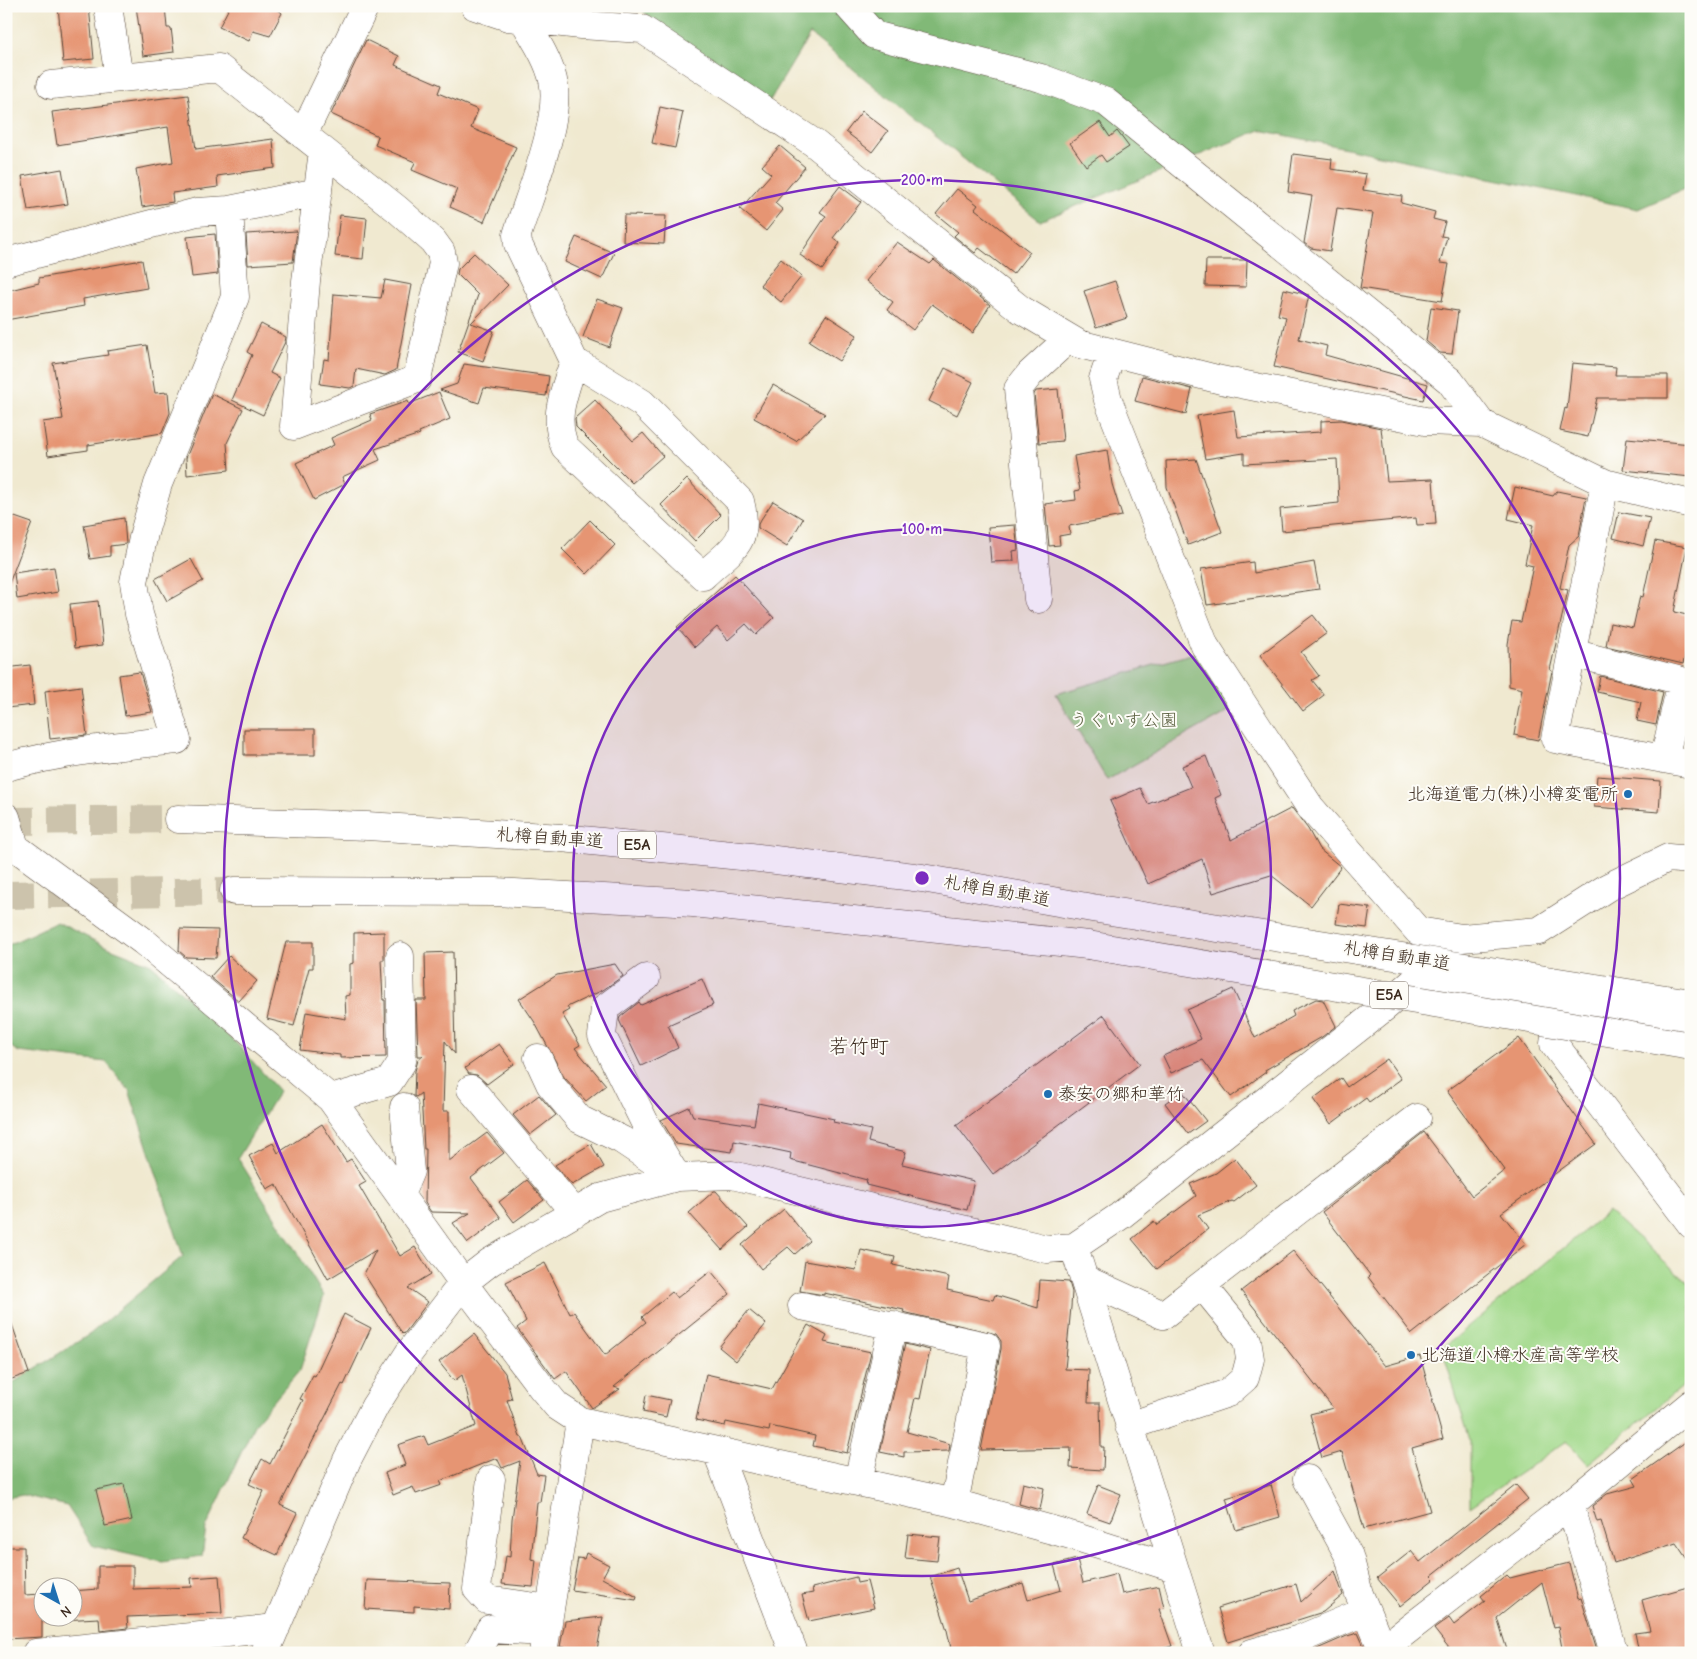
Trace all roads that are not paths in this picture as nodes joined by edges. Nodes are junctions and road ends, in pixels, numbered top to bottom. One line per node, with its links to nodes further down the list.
1 (108, 6): 7 (main road)
2 (365, 6): 9 (main road)
3 (475, 6): 6 (main road)
4 (569, 6): 6 (main road)
5 (848, 6): 16 (main road)
6 (523, 19): 13 (main road); 15 (main road)
7 (119, 78): 8 (main road); 9 (main road)
8 (51, 85)
9 (313, 143): 10 (main road); 10 (main road)
10 (318, 192): 11 (main road)
11 (229, 210): 12 (main road); 23 (main road)
12 (6, 262)
13 (1068, 339): 14 (main road); 19 (main road)
14 (1112, 353): 16 (main road); 27 (main road)
15 (574, 361): 15 (main road)
16 (1481, 424): 17 (main road)
17 (1605, 483): 18 (main road); 20 (main road)
18 (1691, 504)
19 (1038, 599)
20 (1572, 653): 21 (main road); 21 (main road)
21 (1664, 759): 22 (main road)
22 (1691, 764)
23 (6, 767)
24 (6, 817): 26 (main road)
25 (178, 819): 32 (main road, 札樽自動車道 / E5A)
26 (11, 848): 37 (main road)
27 (1691, 860)
28 (234, 891): 34 (main road, E5A, bridge)
29 (400, 956): 37 (main road)
30 (646, 978): 40 (main road)
31 (1560, 1001): 33 (main road); 43 (main road); 44 (main road)
32 (1686, 1001)
33 (1691, 1023)
34 (1691, 1046)
35 (538, 1058): 40 (main road)
36 (471, 1089): 42 (main road)
37 (331, 1099): 41 (main road)
38 (404, 1107): 41 (main road)
39 (1417, 1118): 47 (main road)
40 (678, 1177): 42 (main road); 44 (main road)
41 (400, 1194): 46 (main road)
42 (574, 1213): 46 (main road)
43 (1691, 1224)
44 (1074, 1247): 45 (main road)
45 (1084, 1279): 47 (main road); 52 (main road)
46 (463, 1283): 51 (main road); 61 (main road)
47 (1204, 1286): 52 (main road)
48 (802, 1306): 49 (main road)
49 (893, 1326): 56 (main road); 57 (main road)
50 (1691, 1404): 58 (main road)
51 (580, 1421): 53 (main road); 62 (main road)
52 (1130, 1426): 59 (main road)
53 (717, 1452): 56 (main road); 68 (main road)
54 (491, 1479): 62 (main road)
55 (1307, 1479): 60 (main road)
56 (858, 1481): 57 (main road)
57 (954, 1503): 59 (main road)
58 (1570, 1504): 64 (main road); 71 (main road)
59 (1174, 1568): 69 (main road)
60 (1366, 1611): 64 (main road); 70 (main road)
61 (276, 1628): 63 (main road); 66 (main road)
62 (547, 1631): 67 (main road)
63 (122, 1648): 65 (main road)
64 (1384, 1651)
65 (36, 1653)
66 (266, 1653)
67 (476, 1653)
68 (794, 1653)
69 (1200, 1653)
70 (1252, 1653)
71 (1614, 1653)

